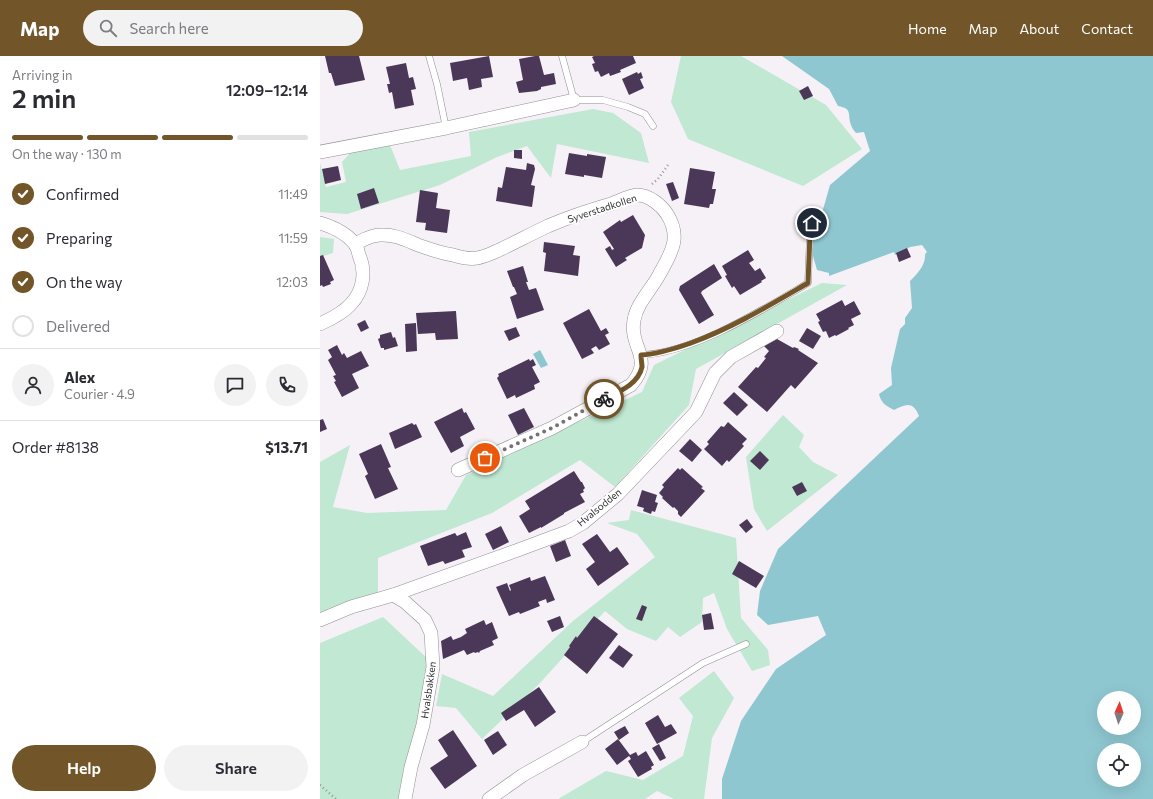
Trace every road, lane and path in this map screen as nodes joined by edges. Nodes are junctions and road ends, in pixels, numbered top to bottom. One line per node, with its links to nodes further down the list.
1 (429, 56): 5 (lane)
2 (562, 56): 3 (lane)
3 (574, 100): 4 (lane); 5 (street)
4 (653, 126)
5 (446, 128): 6 (street)
6 (320, 152)
7 (668, 165): 8 (path)
8 (637, 195): 11 (street, Syverstadkollen); 14 (street, Syverstadkollen)
9 (320, 223): 11 (street)
10 (812, 223): 14 (lane)
11 (355, 244): 12 (street)
12 (320, 324)
13 (777, 331): 16 (street, Hvalsodden)
14 (641, 355): 15 (street, Syverstadkollen)
15 (458, 470)
16 (394, 595): 17 (street, Hvalsodden); 22 (street, Hvalsbakken)
17 (320, 620)
18 (746, 644): 19 (lane)
19 (582, 742): 23 (street)
20 (320, 785): 21 (path)
21 (336, 799)
22 (405, 799)
23 (489, 799)

